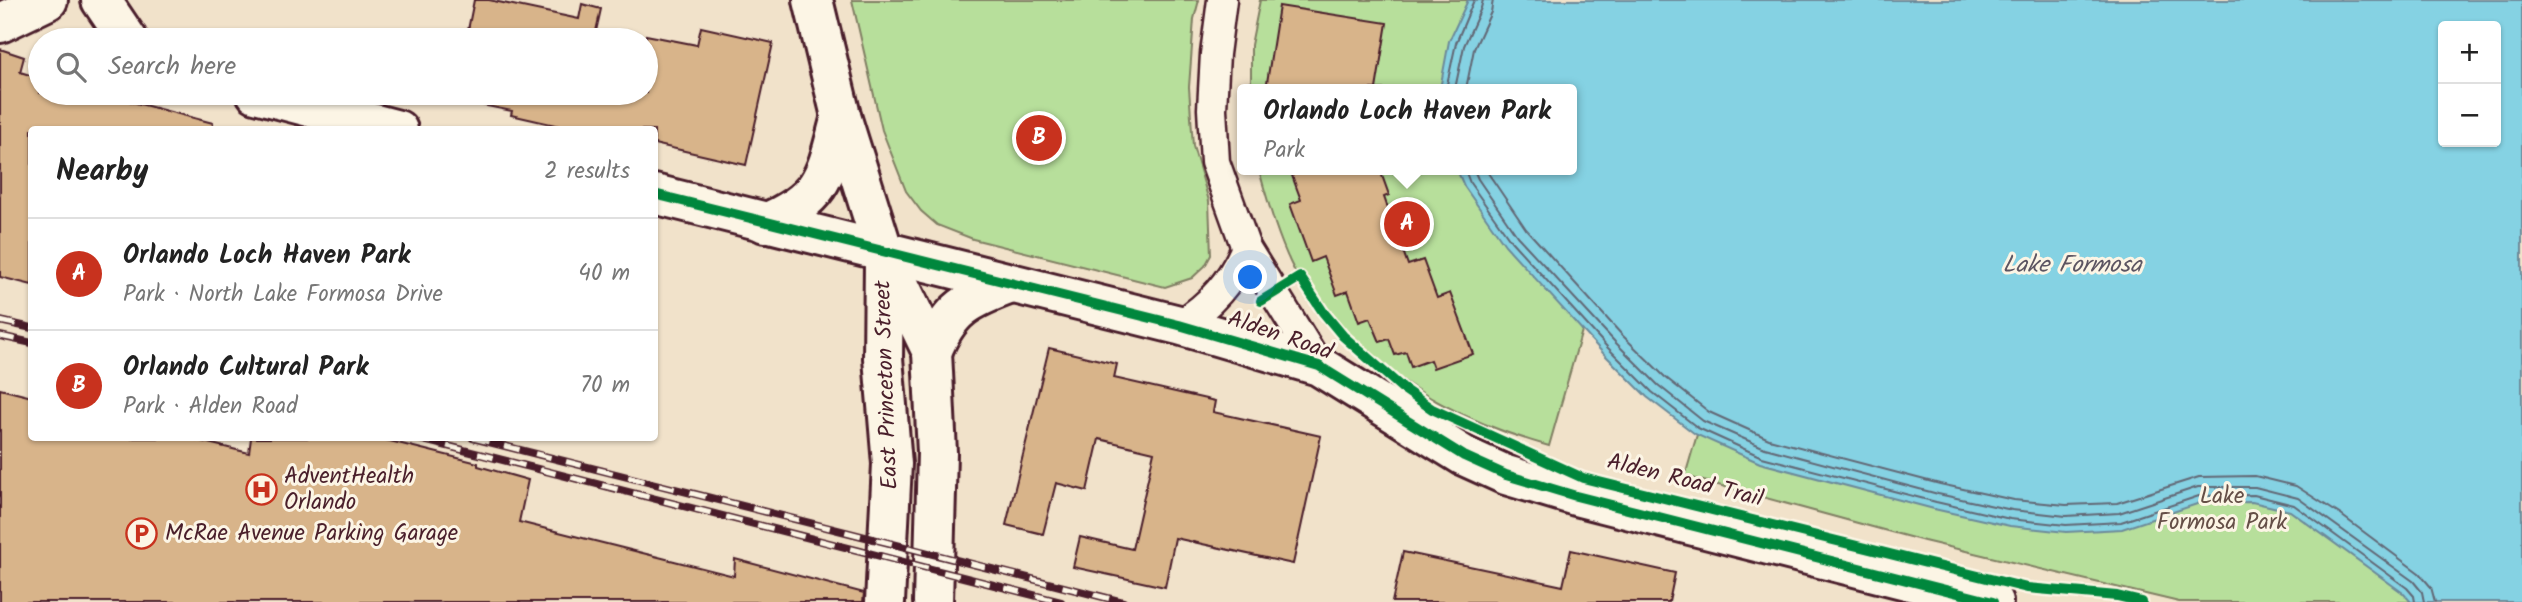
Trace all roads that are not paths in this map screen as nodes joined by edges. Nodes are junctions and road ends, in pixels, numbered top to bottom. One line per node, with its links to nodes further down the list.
1 (48, 0): 5 (street)
2 (101, 0): 6 (street)
3 (813, 0): 8 (street, East Princeton Street)
4 (1222, 0): 12 (street)
5 (0, 23)
6 (120, 28)
7 (302, 105): 9 (street)
8 (841, 116): 11 (street); 13 (street, East Princeton Street)
9 (383, 126)
10 (658, 195): 11 (street, Alden Road)
11 (765, 223): 13 (street, Alden Road)
12 (1246, 248): 15 (street); 17 (street)
13 (884, 253): 14 (street, Alden Road); 16 (street, East Princeton Street); 18 (street, East Princeton Street)
14 (1011, 284): 15 (street, Alden Road); 16 (street)
15 (1179, 325): 17 (street, Alden Road)
16 (932, 352): 19 (street, East Princeton Street)
17 (1319, 366): 20 (street, Alden Road)
18 (885, 602)
19 (933, 602)
20 (1993, 602)

